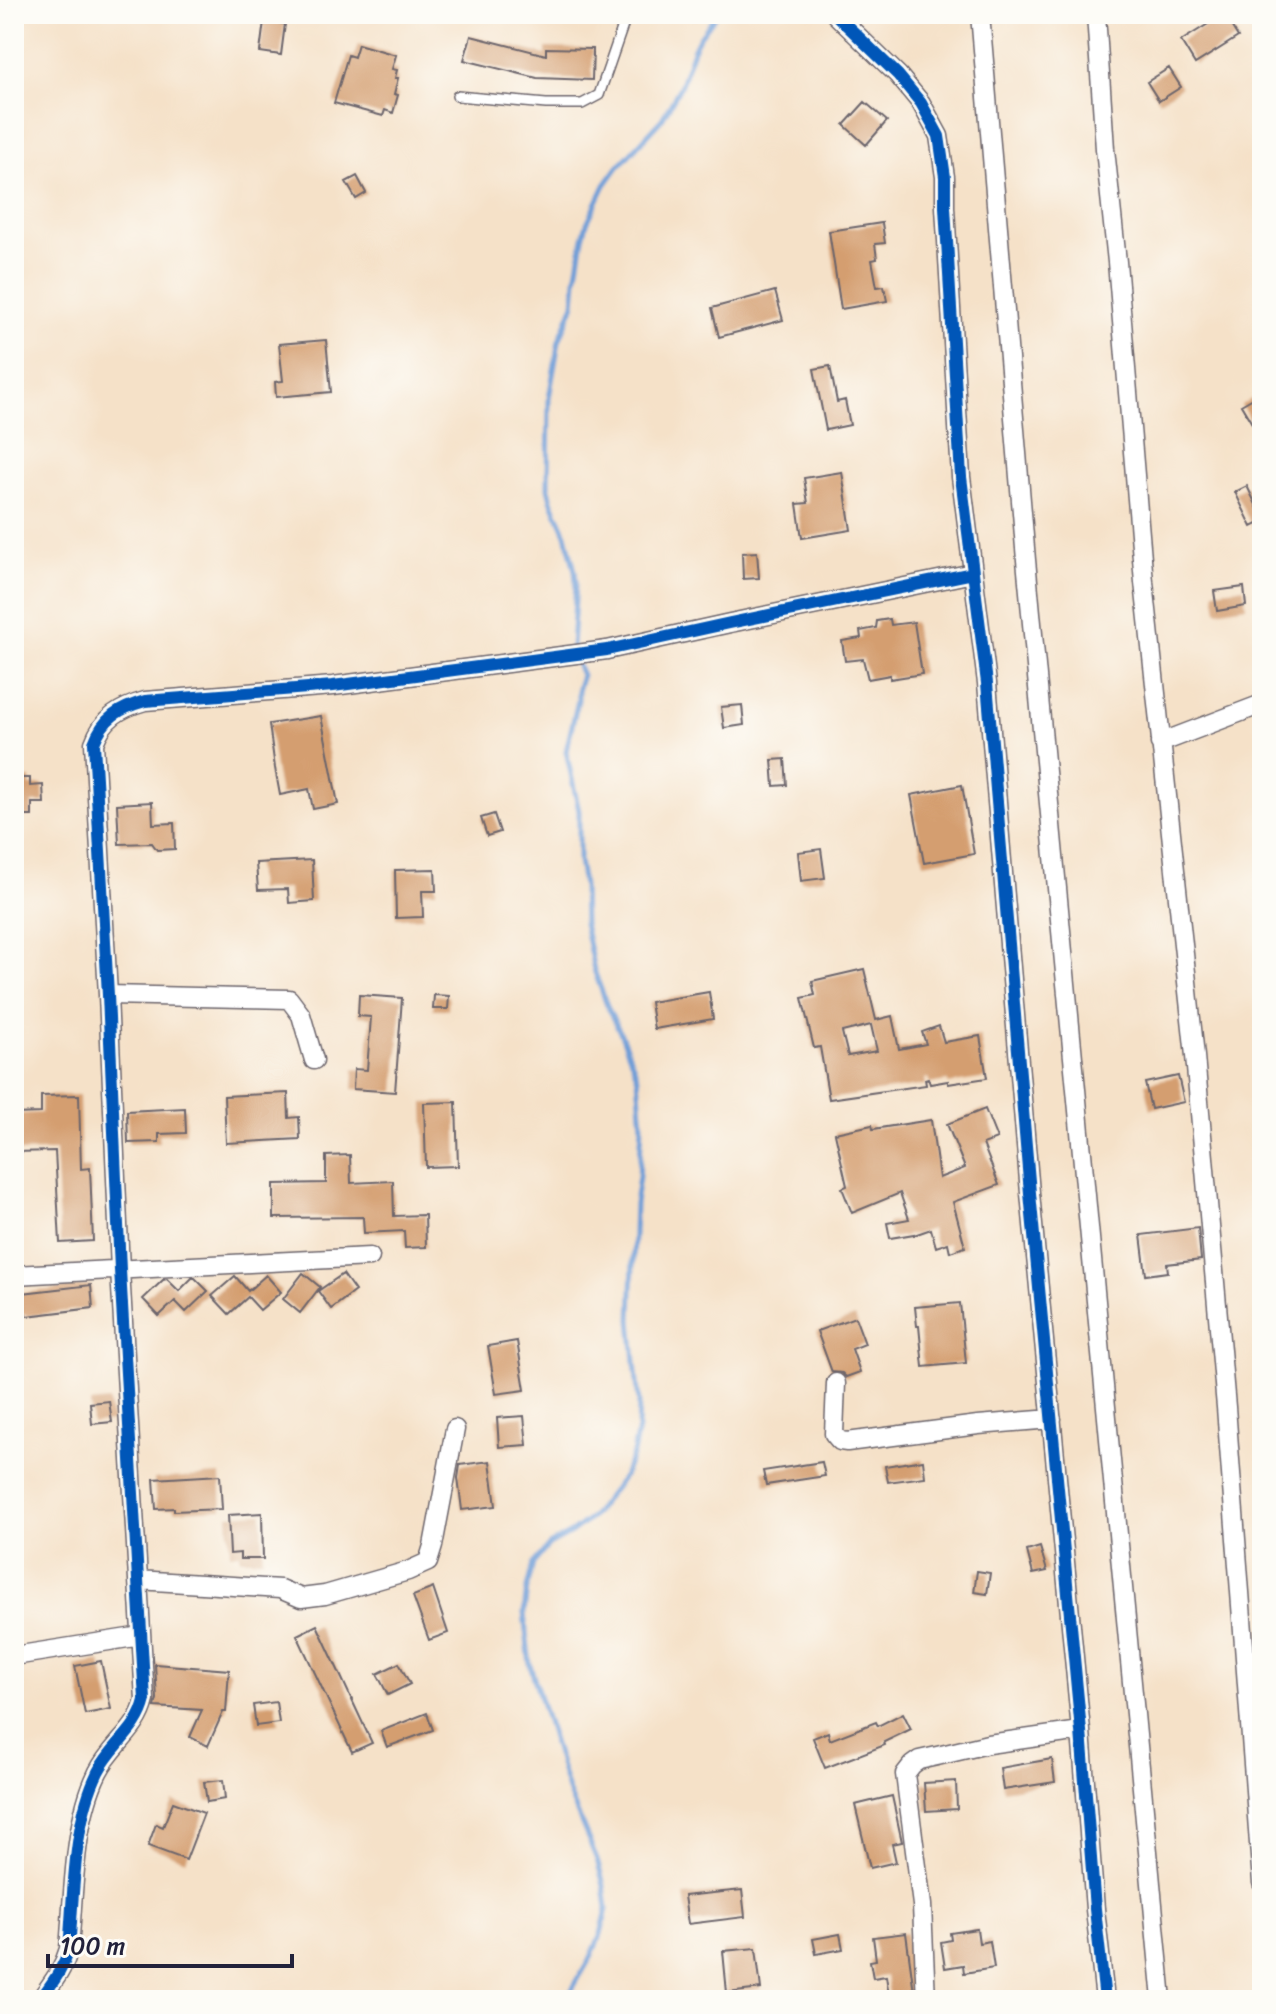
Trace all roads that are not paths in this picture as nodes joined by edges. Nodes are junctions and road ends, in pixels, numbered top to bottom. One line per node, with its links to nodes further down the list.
1 (627, 14): 5 (lane)
2 (835, 14): 6 (street)
3 (980, 14): 25 (street)
4 (1100, 15): 8 (street)
5 (457, 96)
6 (973, 573): 9 (street); 15 (street)
7 (1262, 704): 8 (street)
8 (1160, 743): 21 (street)
9 (108, 995): 10 (street); 12 (street)
10 (314, 1060)
11 (370, 1257): 12 (street)
12 (120, 1270): 13 (street); 17 (street)
13 (14, 1275)
14 (836, 1383): 15 (street)
15 (1052, 1419): 20 (street)
16 (455, 1429): 17 (street)
17 (138, 1580): 18 (street)
18 (141, 1636): 19 (street); 22 (street)
19 (14, 1656)
20 (1081, 1731): 23 (street); 24 (street)
21 (1262, 1883)
22 (40, 2000)
23 (926, 2000)
24 (1105, 2000)
25 (1162, 2000)

